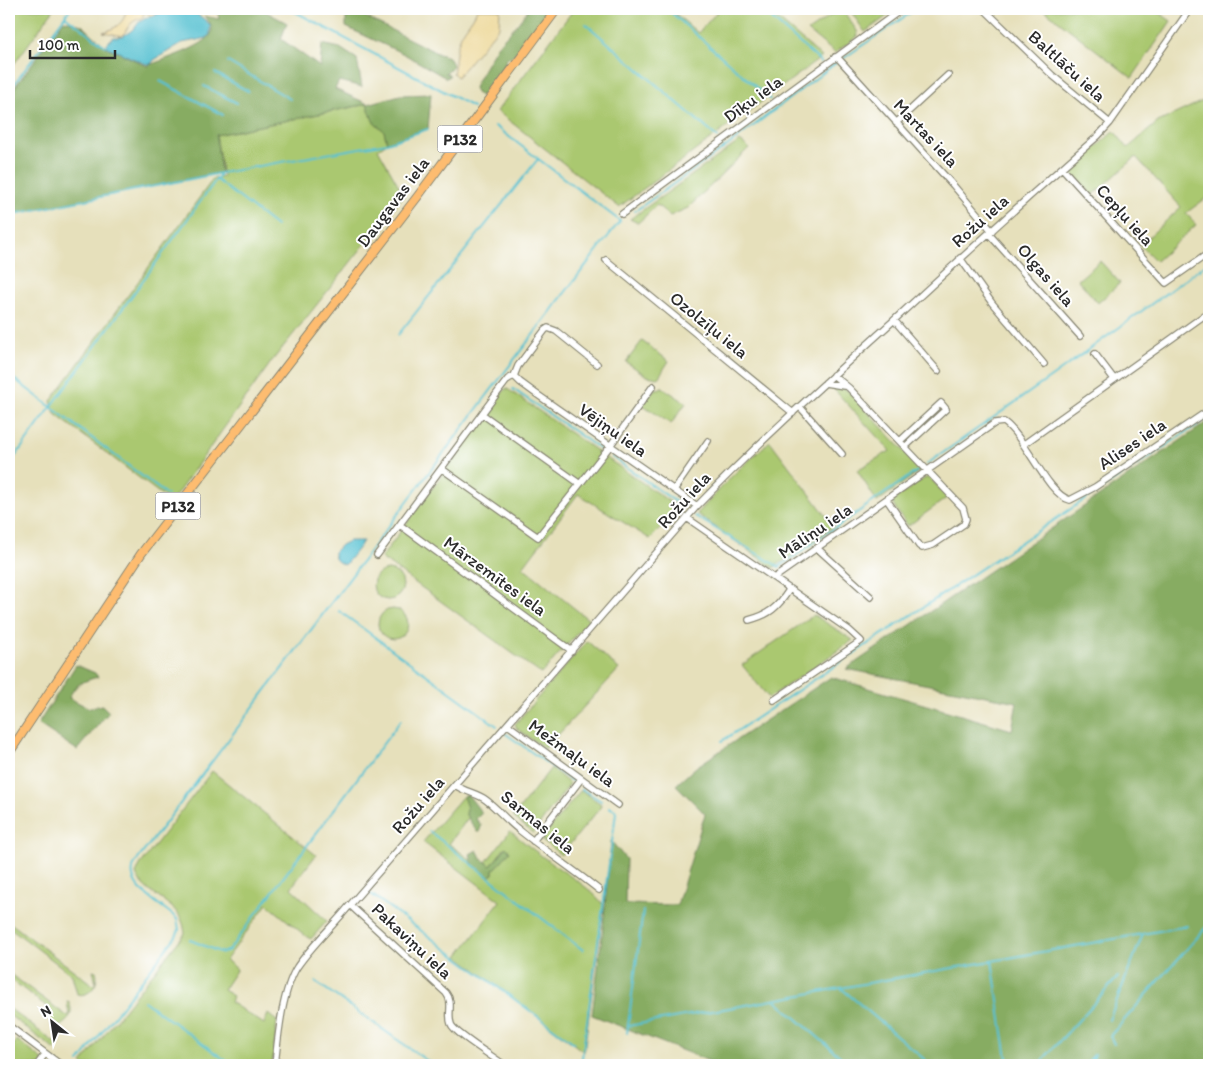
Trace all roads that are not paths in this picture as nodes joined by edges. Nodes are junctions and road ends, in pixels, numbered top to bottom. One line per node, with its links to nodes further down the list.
1 (557, 9): 55 (main road, Daugavas iela / P132)
2 (902, 9): 5 (street, Dīķu iela)
3 (984, 9): 8 (street, Baltlāču iela)
4 (1190, 9): 8 (street, Rožu iela)
5 (835, 57): 7 (street, Martas iela); 10 (street, Dīķu iela)
6 (948, 75): 7 (street)
7 (896, 123): 11 (street, Martas iela)
8 (1110, 123): 9 (street, Rožu iela)
9 (1062, 168): 11 (street, Rožu iela); 12 (street, Cepļu iela)
10 (622, 214)
11 (991, 232): 13 (street, Rožu iela); 17 (street, Olgas iela)
12 (1209, 252)
13 (960, 258): 16 (street, Rožu iela); 20 (street)
14 (606, 260): 30 (street, Ozolzīļu iela)
15 (1209, 312): 24 (street)
16 (894, 320): 21 (street); 22 (street, Rožu iela)
17 (1080, 336)
18 (1095, 354): 24 (street)
19 (597, 364): 23 (street)
20 (1044, 364)
21 (938, 371)
22 (833, 375): 25 (street, Rožu iela); 27 (street)
23 (514, 376): 31 (street); 35 (street, Vējiņu iela)
24 (1114, 380): 34 (street)
25 (825, 383): 27 (street); 28 (street, Rožu iela)
26 (653, 386): 35 (street)
27 (846, 386): 33 (street)
28 (800, 407): 30 (street, Rožu iela); 37 (street)
29 (1209, 410): 34 (street, Alises iela)
30 (793, 413): 43 (street, Rožu iela)
31 (482, 414): 38 (street); 40 (street)
32 (708, 441): 41 (street)
33 (900, 441): 36 (street); 36 (street)
34 (1024, 444): 39 (street, Māliņu iela)
35 (610, 446): 40 (street); 41 (street, Vējiņu iela)
36 (905, 447): 39 (street)
37 (842, 454)
38 (442, 469): 40 (street); 45 (street)
39 (928, 471): 42 (street, Māliņu iela); 42 (street)
40 (580, 484)
41 (674, 490): 43 (street, Vējiņu iela)
42 (887, 500): 46 (street, Māliņu iela)
43 (697, 506): 44 (street, Rožu iela)
44 (687, 518): 48 (street, Māliņu iela); 52 (street, Rožu iela)
45 (400, 525): 47 (street); 52 (street, Mārzemītes iela)
46 (818, 548): 48 (street, Māliņu iela); 50 (street)
47 (377, 555)
48 (774, 578): 49 (street)
49 (790, 590): 51 (street); 53 (street)
50 (872, 597)
51 (749, 620)
52 (572, 651): 54 (street, Rožu iela)
53 (774, 700)
54 (508, 725): 56 (street, Mežmaļu iela); 57 (street, Rožu iela)
55 (9, 753)
56 (581, 779): 58 (street, Mežmaļu iela); 59 (street)
57 (455, 785): 59 (street, Sarmas iela); 61 (street, Rožu iela)
58 (618, 805)
59 (533, 842): 60 (street, Sarmas iela)
60 (599, 890)
61 (350, 905): 66 (street, Rožu iela); 67 (street, Pakaviņu iela)
62 (9, 1026): 63 (street)
63 (45, 1054): 64 (street); 65 (street)
64 (37, 1065)
65 (61, 1065)
66 (276, 1065)
67 (504, 1065)

